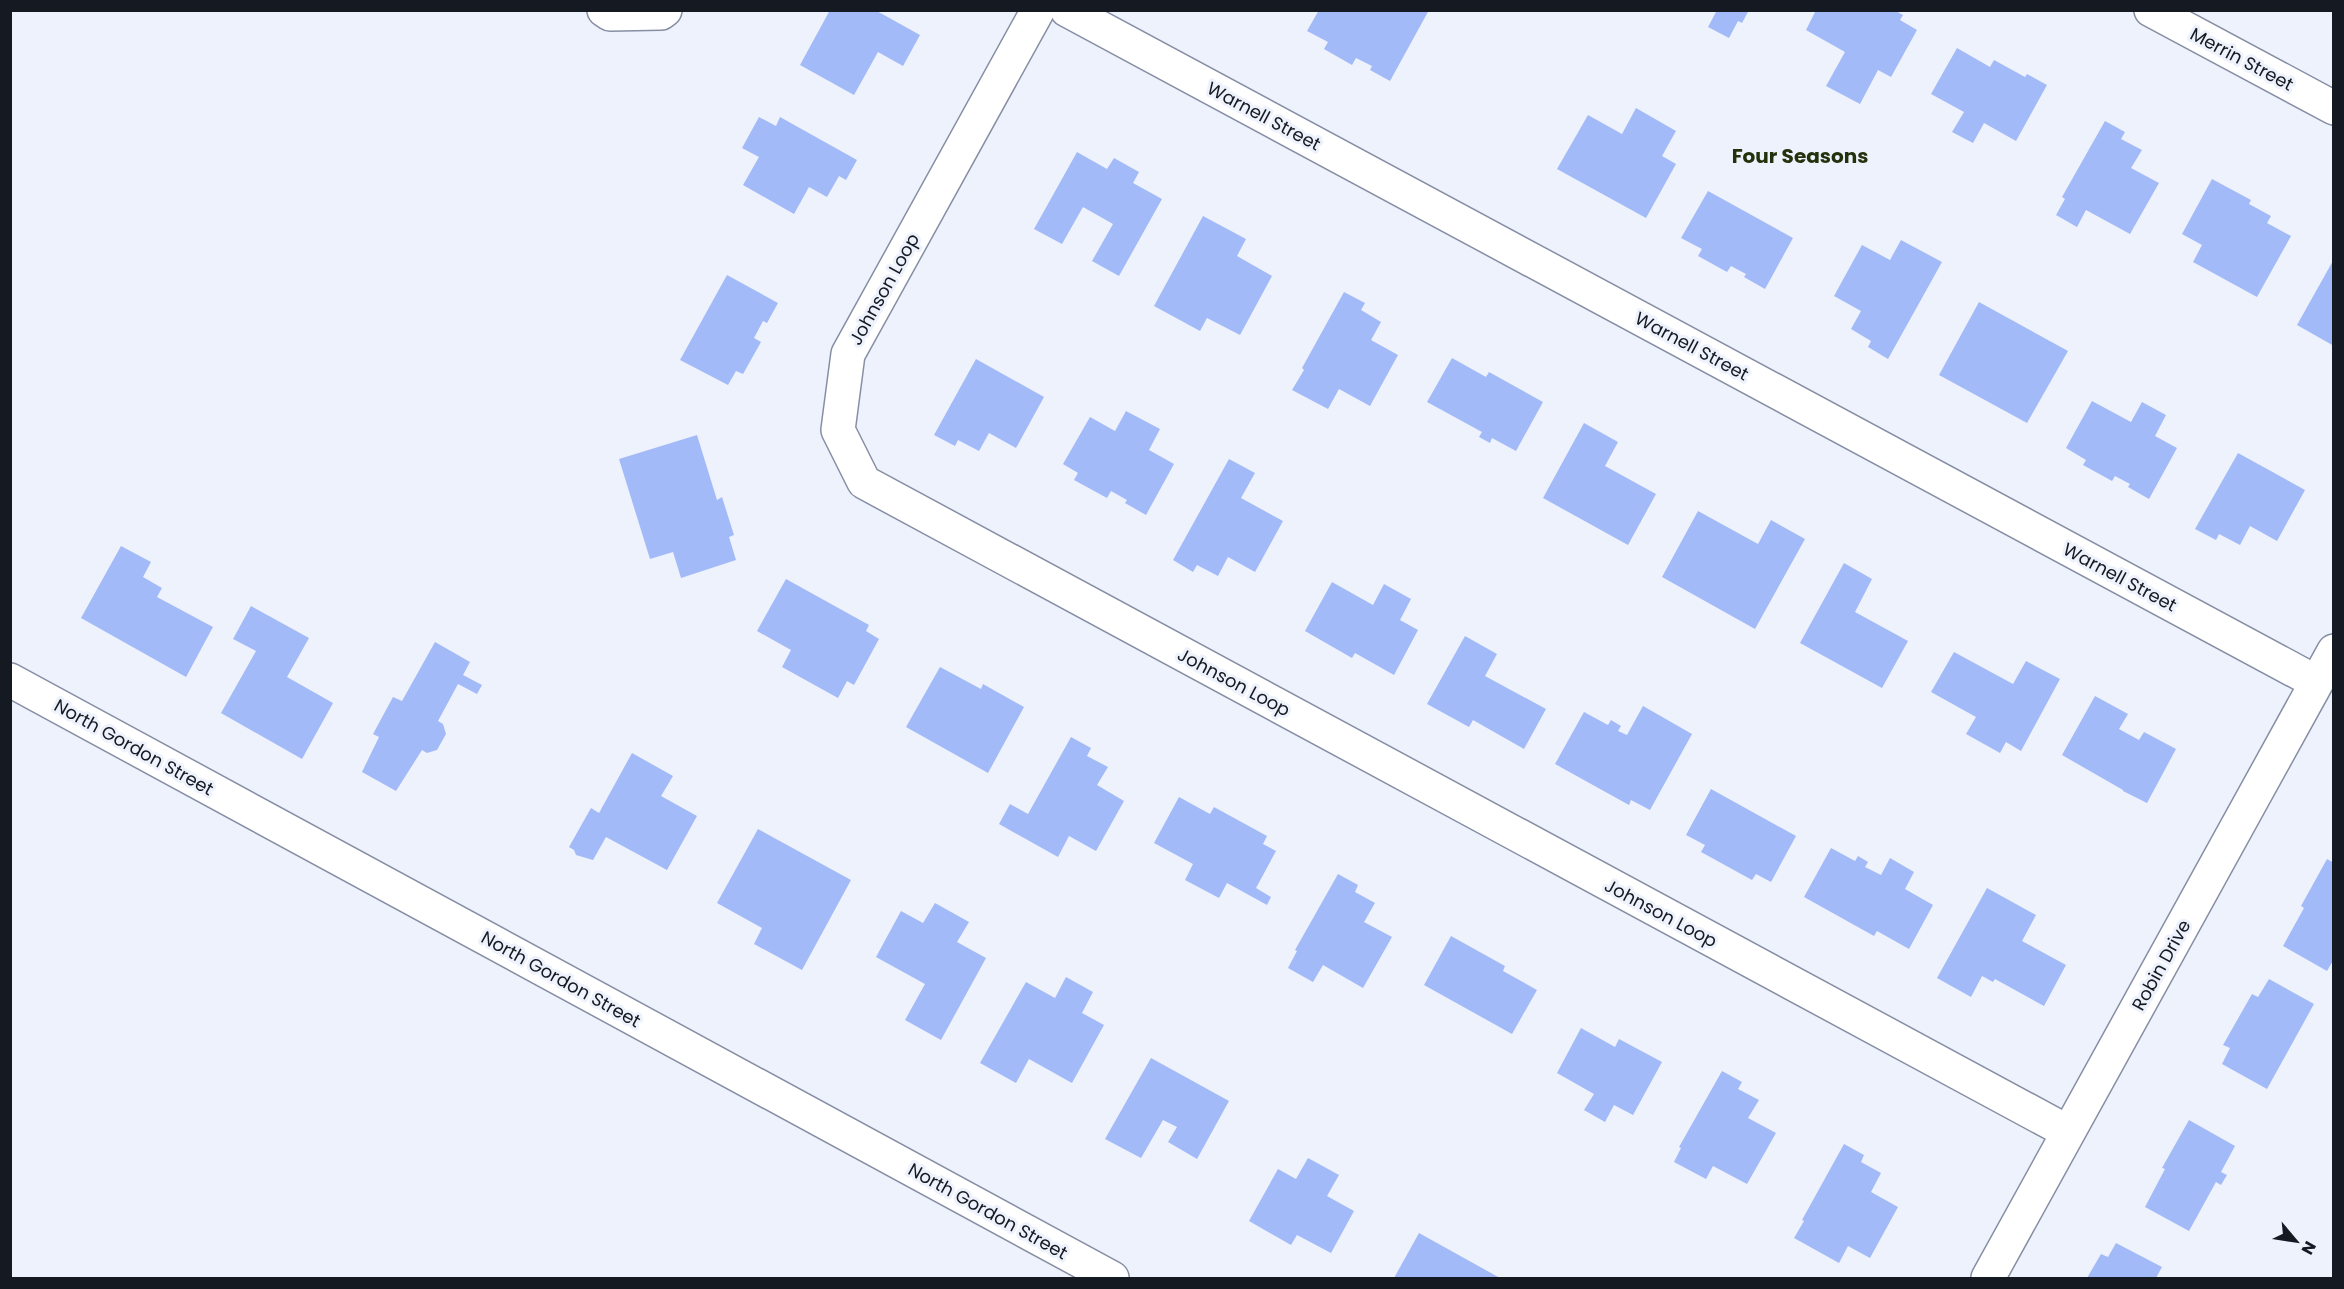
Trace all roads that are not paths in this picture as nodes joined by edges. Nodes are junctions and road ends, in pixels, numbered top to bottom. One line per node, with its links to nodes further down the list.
1 (604, 10): 2 (street)
2 (665, 10)
3 (1038, 10): 10 (street, Johnson Loop)
4 (1067, 10): 9 (street, Warnell Street)
5 (2151, 10): 6 (street, Merrin Street)
6 (2334, 108)
7 (2334, 651): 9 (street, Robin Drive)
8 (10, 680): 11 (street, North Gordon Street)
9 (2316, 682): 10 (street, Robin Drive)
10 (2068, 1132): 12 (street, Robin Drive)
11 (1112, 1278)
12 (1988, 1278)

